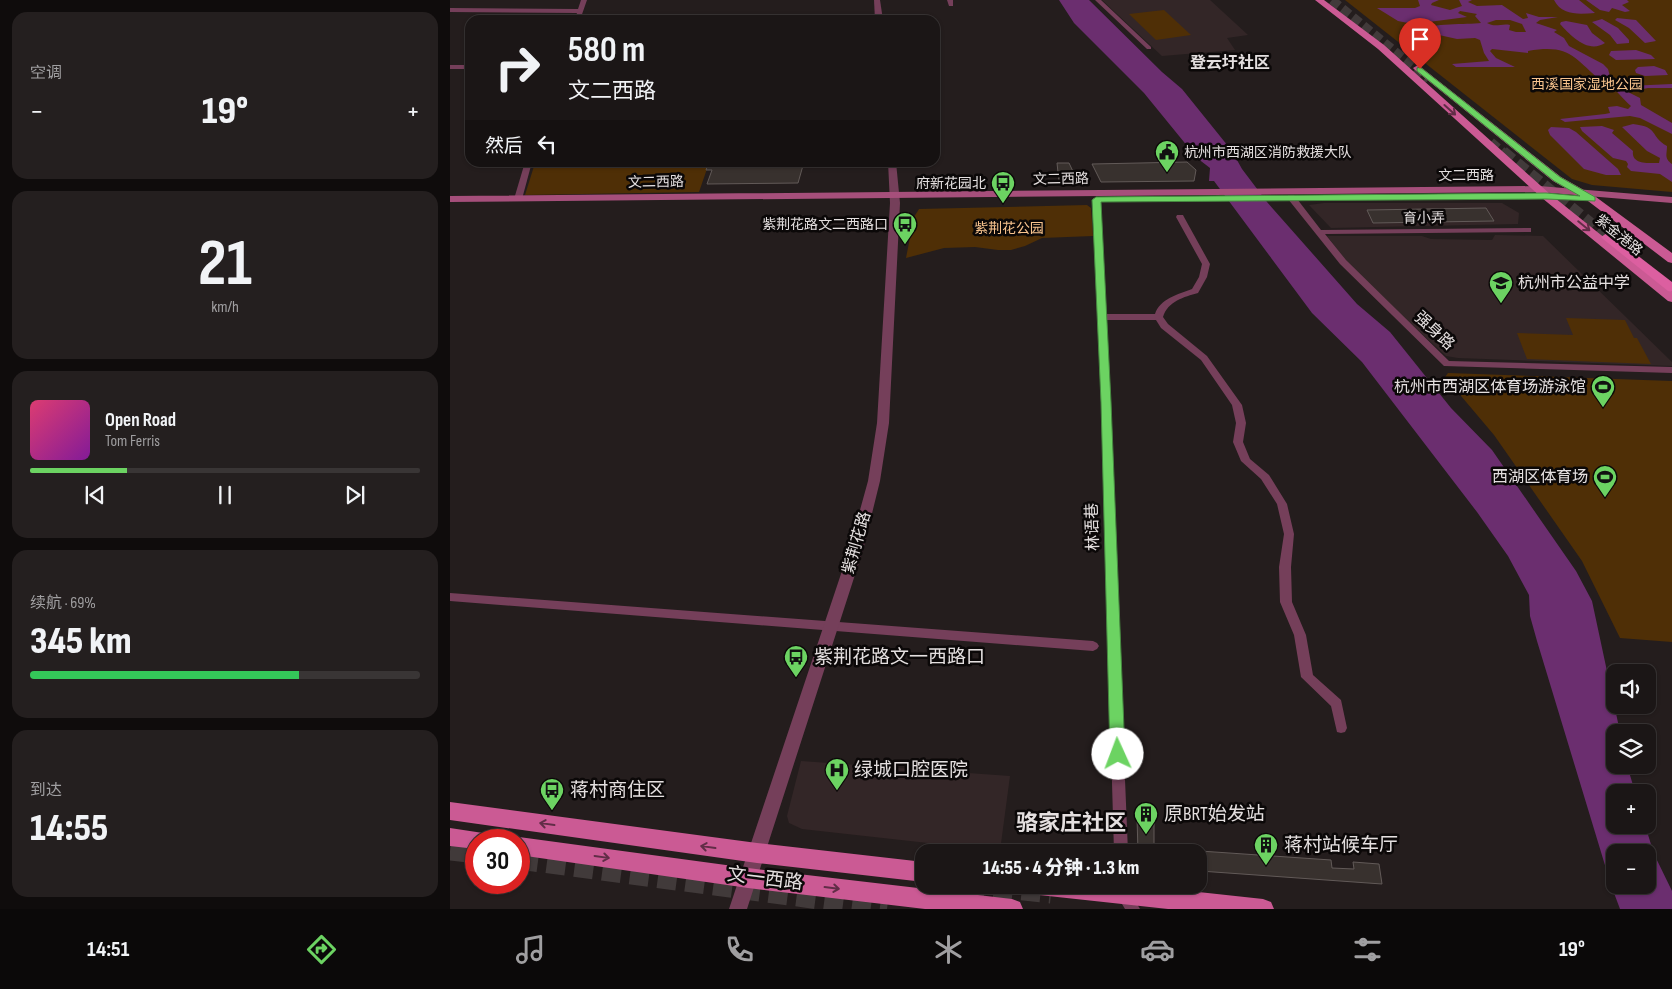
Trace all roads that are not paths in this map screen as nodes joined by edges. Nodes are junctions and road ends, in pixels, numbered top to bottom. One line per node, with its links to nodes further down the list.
1 (584, 0): 7 (street)
2 (877, 0): 9 (street)
3 (1098, 0): 10 (street)
4 (1320, 0): 15 (main road, 紫金港路, one-way to 15)
5 (1329, 0): 18 (main road, 紫金港路)
6 (450, 10): 7 (street)
7 (580, 11): 8 (street)
8 (579, 15)
9 (878, 15)
10 (1149, 48)
11 (450, 67): 12 (street)
12 (465, 67)
13 (528, 167): 21 (street)
14 (892, 167): 22 (street, 紫荆花路)
15 (1542, 193): 16 (main road, 文二西路); 18 (main road, 文二西路); 19 (main road, 文二西路); 33 (main road, 紫金港路, one-way to 33)
16 (1268, 194): 17 (main road, 文二西路); 19 (main road, 文二西路)
17 (1209, 195): 22 (main road, 文二西路); 23 (main road, 文二西路)
18 (1587, 196): 24 (main road, 文二西路); 26 (main road, 文二西路); 30 (main road, 紫金港路)
19 (1291, 198): 29 (street, 强身路)
20 (450, 199): 21 (main road, 文二西路)
21 (518, 199): 22 (main road, 文二西路)
22 (895, 199): 23 (main road, 文二西路); 25 (main road, 文二西路); 38 (street, 紫荆花路)
23 (1096, 200): 34 (street, 林语巷)
24 (1672, 200)
25 (450, 206)
26 (1672, 206)
27 (1180, 217): 35 (street)
28 (1528, 230): 29 (street, 育小弄)
29 (1320, 232): 36 (street, 强身路)
30 (1672, 260)
31 (1672, 277): 32 (highway)
32 (1672, 288)
33 (1672, 298)
34 (1102, 317): 35 (street); 44 (street, 林语巷)
35 (1160, 317): 40 (street)
36 (1672, 370)
37 (450, 597): 38 (street)
38 (832, 625): 39 (street); 46 (street, 紫荆花路)
39 (1092, 646)
40 (1341, 728)
41 (450, 811): 46 (main road, 文一西路, one-way to 41)
42 (450, 837): 43 (main road)
43 (465, 839)
44 (1121, 844)
45 (530, 848): 48 (main road, 文一西路, one-way to 48)
46 (756, 854): 47 (main road, 文一西路); 48 (street, 紫荆花路)
47 (915, 871)
48 (748, 878): 51 (street, 紫荆花路); 52 (main road, 文一西路, one-way to 52)
49 (1110, 894): 50 (main road)
50 (1126, 896): 53 (main road)
51 (738, 909)
52 (1012, 909)
53 (1263, 909)

